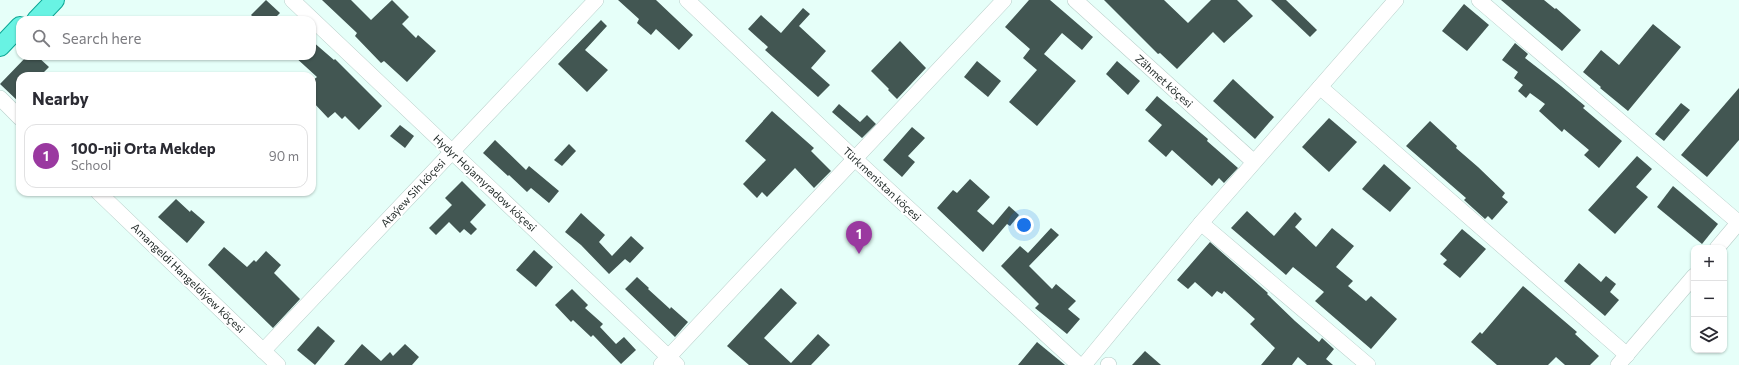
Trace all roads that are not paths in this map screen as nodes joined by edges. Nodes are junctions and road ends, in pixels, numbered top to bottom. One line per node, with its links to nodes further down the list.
1 (44, 0): 10 (main road)
2 (55, 0): 11 (main road)
3 (292, 0): 12 (street, Hydyr Hojamyradow köçesi)
4 (596, 0): 21 (street, Ataýew Sih köçesi)
5 (688, 0): 22 (street, Türkmenistan köçesi)
6 (1004, 0): 22 (street)
7 (1075, 0): 23 (street, Zähmet köçesi)
8 (1396, 0): 18 (street)
9 (1479, 0): 25 (street)
10 (29, 16)
11 (40, 16)
12 (309, 16)
13 (316, 23): 21 (street, Hydyr Hojamyradow köçesi)
14 (16, 30): 16 (main road)
15 (16, 41): 17 (main road)
16 (0, 47)
17 (0, 59)
18 (1320, 87): 23 (street); 30 (street)
19 (0, 98): 20 (street)
20 (16, 114)
21 (452, 152): 29 (street, Ataýew Sih köçesi); 31 (street, Hydyr Hojamyradow köçesi)
22 (855, 159): 31 (street); 33 (street, Türkmenistan köçesi)
23 (1254, 162): 26 (street)
24 (102, 196): 29 (street, Amangeldi Hangeldiýew köçesi)
25 (1739, 222): 27 (street)
26 (1201, 223): 34 (street); 35 (street)
27 (1720, 245)
28 (1691, 280): 30 (street)
29 (263, 351): 32 (street, Amangeldi Hangeldiýew köçesi)
30 (1623, 360)
31 (669, 362)
32 (278, 365)
33 (1079, 365)
34 (1084, 365)
35 (1368, 365)

